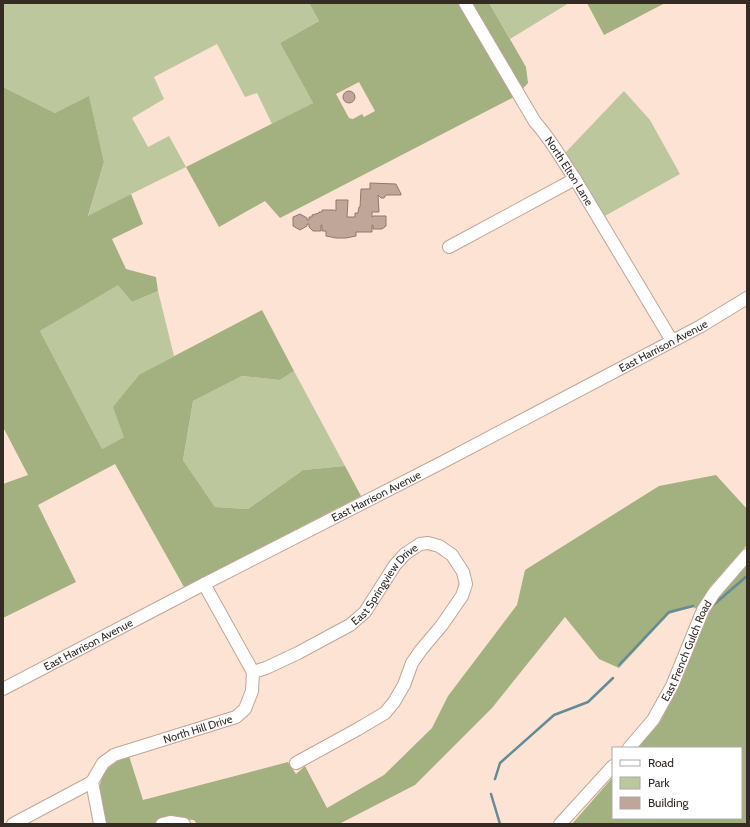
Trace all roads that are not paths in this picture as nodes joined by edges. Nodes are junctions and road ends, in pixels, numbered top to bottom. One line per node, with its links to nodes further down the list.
1 (465, 3): 2 (street, North Elton Lane)
2 (575, 179): 3 (street); 5 (street, North Elton Lane)
3 (449, 247)
4 (747, 298): 5 (street, East Harrison Avenue)
5 (672, 341): 7 (street, East Harrison Avenue)
6 (747, 555): 10 (street, East French Gulch Road)
7 (204, 584): 8 (street); 9 (street, East Harrison Avenue)
8 (254, 672): 11 (street, East Springview Drive); 13 (street, North Hill Drive)
9 (3, 689)
10 (630, 747)
11 (296, 763)
12 (612, 767): 18 (street)
13 (92, 782): 14 (street); 15 (street)
14 (13, 824)
15 (100, 824)
16 (162, 824): 17 (street)
17 (184, 824)
18 (560, 824)

